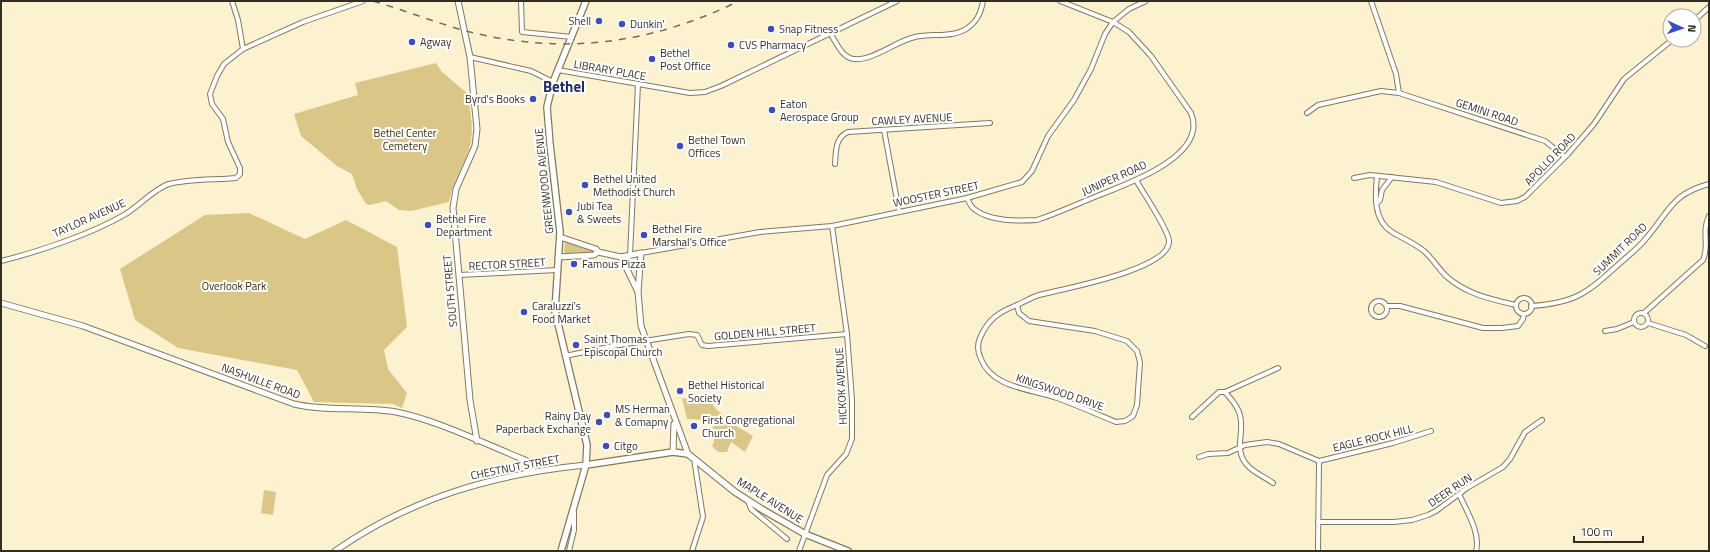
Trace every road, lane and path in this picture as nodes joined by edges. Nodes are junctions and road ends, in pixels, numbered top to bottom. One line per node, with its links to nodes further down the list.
1 (232, 1): 15 (street)
2 (363, 1): 15 (street, TAYLOR AVENUE)
3 (458, 1): 16 (street, SOUTH STREET)
4 (521, 1): 13 (street)
5 (586, 1): 13 (main road, GREENWOOD AVENUE)
6 (897, 1): 12 (street)
7 (983, 1): 12 (street)
8 (1060, 1): 11 (street)
9 (1146, 1): 11 (street, WOOSTER STREET)
10 (1371, 1): 20 (street)
11 (1113, 22): 29 (street, JUNIPER ROAD); 32 (street, WOOSTER STREET)
12 (830, 33): 19 (street, LIBRARY PLACE)
13 (572, 37): 17 (main road, GREENWOOD AVENUE)
14 (1662, 48): 24 (street, APOLLO ROAD)
15 (243, 49): 44 (street, TAYLOR AVENUE)
16 (470, 56): 18 (street); 46 (street, SOUTH STREET)
17 (558, 70): 18 (main road, GREENWOOD AVENUE); 19 (street, LIBRARY PLACE)
18 (553, 82): 37 (main road, GREENWOOD AVENUE)
19 (638, 84): 41 (street)
20 (1399, 93): 21 (street, GEMINI ROAD); 24 (street, GEMINI ROAD)
21 (1307, 113)
22 (990, 123): 23 (street, CAWLEY AVENUE)
23 (884, 130): 25 (street, CAWLEY AVENUE); 34 (street)
24 (1565, 157): 27 (street, APOLLO ROAD)
25 (835, 164)
26 (1377, 176): 27 (street, APOLLO ROAD); 28 (street, APOLLO ROAD); 33 (street, SUMMIT ROAD)
27 (1392, 177): 33 (street)
28 (1354, 178)
29 (1136, 180): 32 (street, JUNIPER ROAD); 49 (street, KINGSWOOD DRIVE)
30 (1709, 180): 31 (street)
31 (1709, 185): 52 (street, SUMMIT ROAD)
32 (967, 198): 34 (street, WOOSTER STREET)
33 (1377, 203): 50 (street, SUMMIT ROAD)
34 (900, 212): 36 (street, WOOSTER STREET)
35 (1708, 219): 38 (street)
36 (832, 226): 40 (street, WOOSTER STREET); 58 (street, HICKOK AVENUE)
37 (560, 236): 39 (street); 42 (main road, GREENWOOD AVENUE)
38 (1707, 247): 54 (street)
39 (598, 252): 42 (street); 43 (street)
40 (641, 253): 41 (street, WOOSTER STREET); 47 (street)
41 (630, 255): 43 (street, WOOSTER STREET)
42 (558, 257): 45 (main road, GREENWOOD AVENUE)
43 (621, 257): 47 (street)
44 (1, 261)
45 (557, 270): 46 (street, RECTOR STREET); 61 (main road, GREENWOOD AVENUE)
46 (458, 275): 68 (street, SOUTH STREET)
47 (638, 292): 59 (street)
48 (1, 303): 68 (street, NASHVILLE ROAD)
49 (1017, 305): 49 (street, KINGSWOOD DRIVE)
50 (1516, 305): 52 (street, SUMMIT ROAD); 53 (street)
51 (1387, 306): 51 (street); 53 (street)
52 (1531, 306): 53 (street)
53 (1524, 314)
54 (1644, 314): 55 (street); 56 (street)
55 (1634, 322): 56 (street); 57 (street)
56 (1648, 323): 60 (street)
57 (1605, 331)
58 (847, 334): 59 (street, GOLDEN HILL STREET); 82 (street, HICKOK AVENUE)
59 (645, 341): 61 (street); 65 (street)
60 (1705, 346)
61 (565, 356): 75 (main road, GREENWOOD AVENUE)
62 (1278, 368): 63 (street)
63 (1225, 392): 64 (street); 69 (street)
64 (1192, 418)
65 (674, 419): 70 (street); 71 (street)
66 (1542, 420): 78 (street, DEER RUN)
67 (1431, 431): 74 (street, EAGLE ROCK HILL)
68 (477, 441): 76 (street, NASHVILLE ROAD)
69 (1239, 447): 72 (street); 74 (street); 77 (street)
70 (673, 452): 71 (main road, CHESTNUT STREET); 75 (main road, CHESTNUT STREET)
71 (688, 454): 73 (main road, MAPLE AVENUE)
72 (1199, 457)
73 (694, 459): 79 (main road, MAPLE AVENUE); 87 (street)
74 (1318, 461): 81 (street)
75 (586, 465): 76 (street, CHESTNUT STREET); 80 (main road, GREENWOOD AVENUE)
76 (533, 472): 84 (street, CHESTNUT STREET)
77 (1273, 483)
78 (1459, 494): 81 (street, DEER RUN); 91 (street)
79 (748, 501): 82 (main road, MAPLE AVENUE); 83 (street)
80 (574, 508): 85 (main road, GREENWOOD AVENUE); 86 (street)
81 (1318, 522): 90 (street)
82 (805, 534): 88 (street, HICKOK AVENUE); 89 (main road, MAPLE AVENUE)
83 (787, 540)
84 (335, 551)
85 (561, 551)
86 (568, 551)
87 (692, 551)
88 (799, 551)
89 (848, 551)
90 (1318, 551)
91 (1476, 551)

